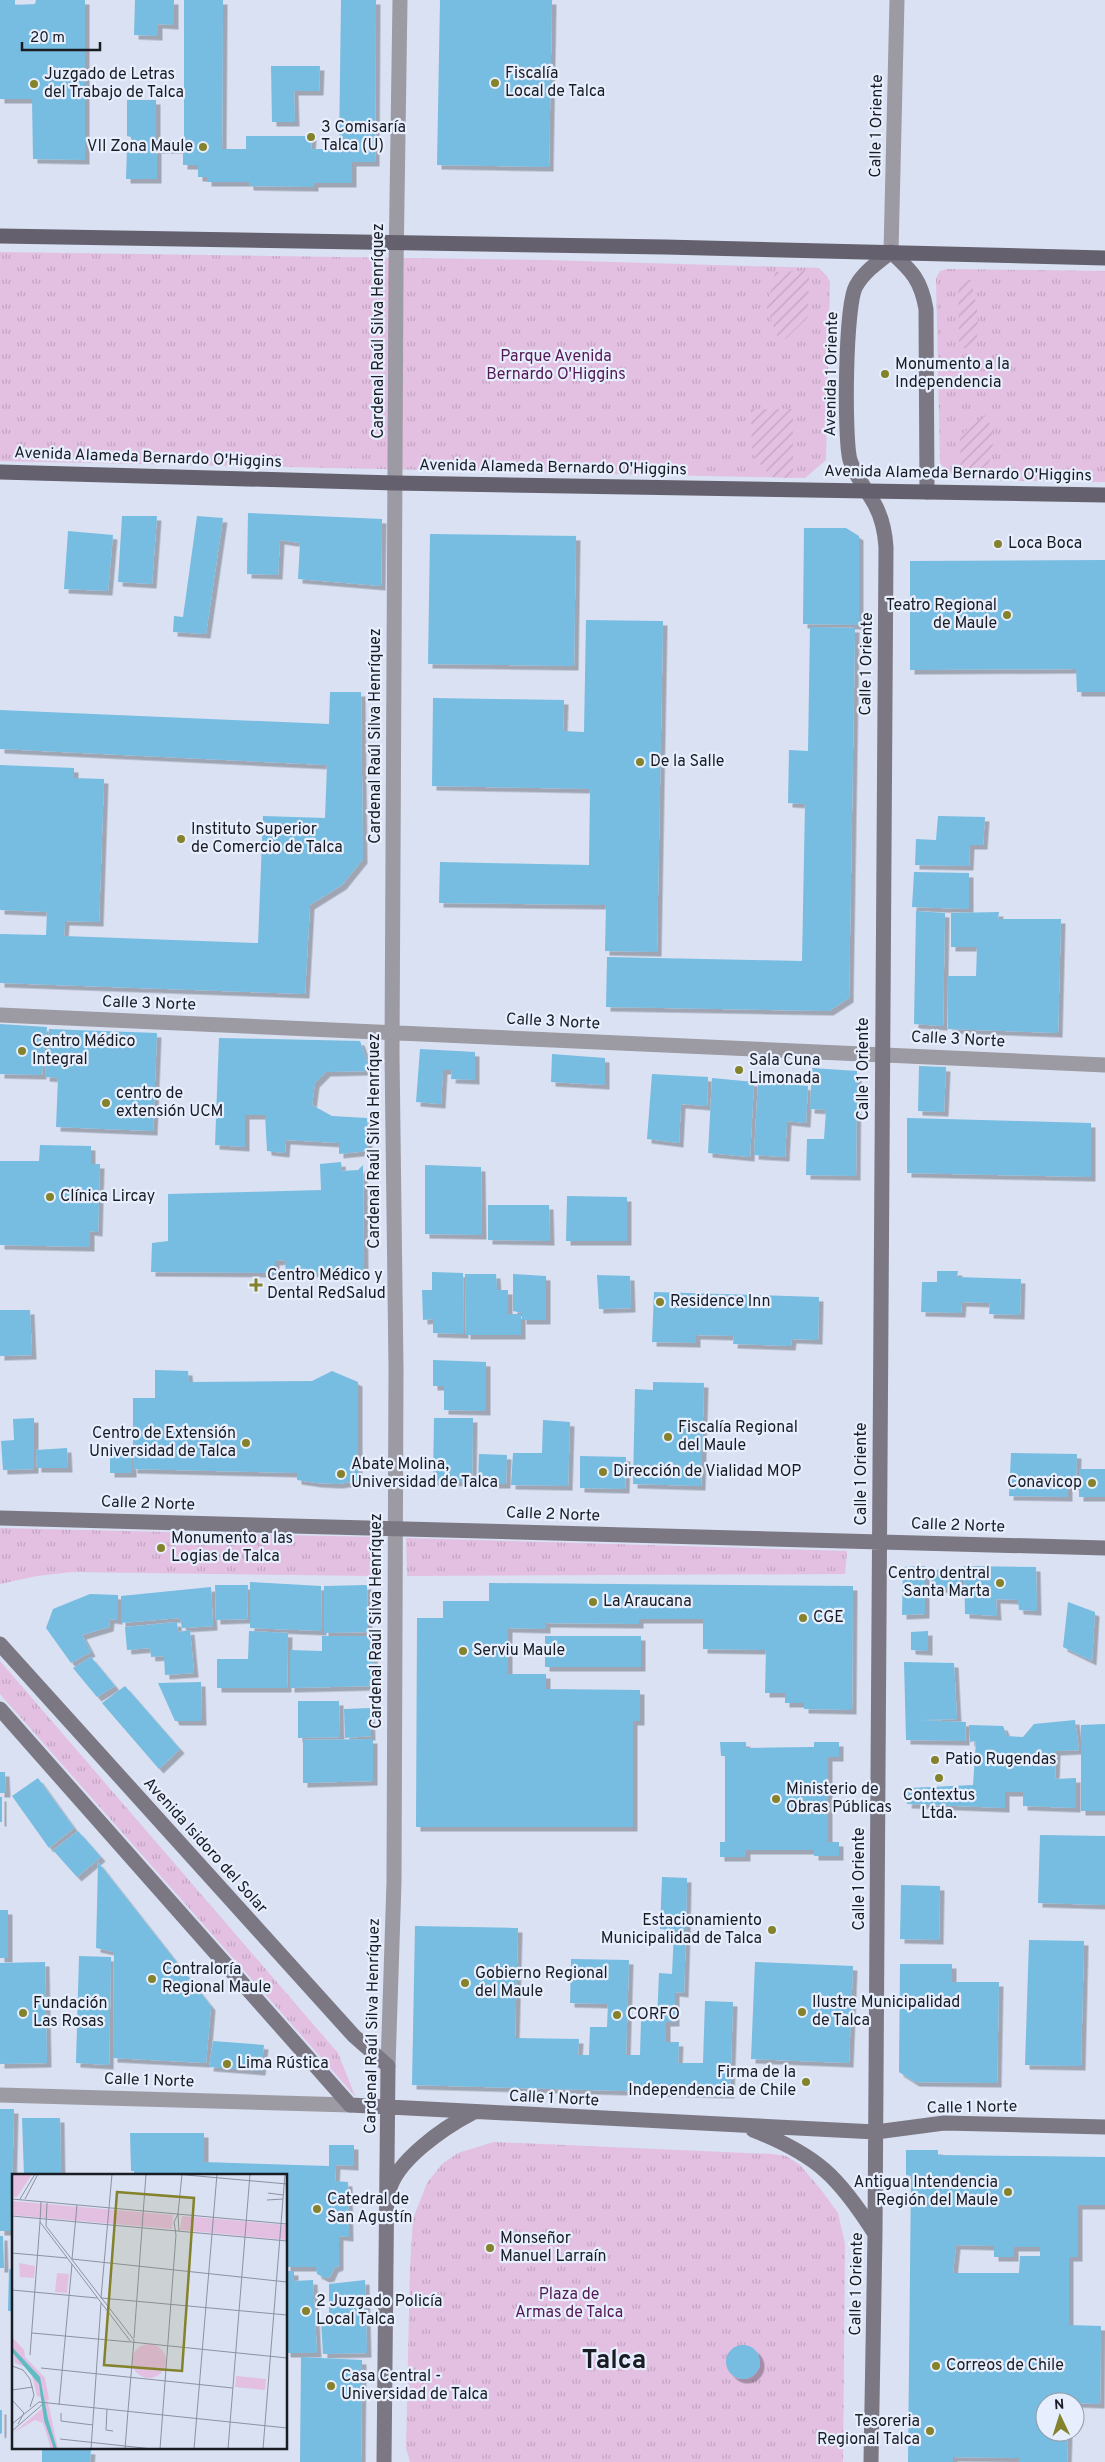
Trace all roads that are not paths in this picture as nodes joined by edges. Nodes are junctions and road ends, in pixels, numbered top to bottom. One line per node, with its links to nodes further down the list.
1 (400, 0): 4 (street, Cardenal Raúl Silva Henríquez)
2 (897, 0): 5 (street, Calle 1 Oriente)
3 (0, 236): 4 (main road)
4 (397, 244): 5 (main road); 8 (street, Cardenal Raúl Silva Henríquez)
5 (891, 252): 6 (main road); 9 (main road, Avenida 1 Oriente); 10 (main road)
6 (1105, 258)
7 (0, 472): 8 (main road, Avenida Alameda Bernardo O'Higgins)
8 (395, 482): 9 (main road, Avenida Alameda Bernardo O'Higgins); 13 (street, Cardenal Raúl Silva Henríquez)
9 (866, 490): 10 (main road, Avenida Alameda Bernardo O'Higgins); 14 (main road, Calle 1 Oriente)
10 (927, 492): 11 (main road, Avenida Alameda Bernardo O'Higgins)
11 (1105, 494)
12 (0, 1015): 13 (street, Calle 3 Norte)
13 (392, 1032): 14 (street, Calle 3 Norte); 17 (street, Cardenal Raúl Silva Henríquez)
14 (881, 1054): 15 (street, Calle 3 Norte); 18 (main road, Calle 1 Oriente)
15 (1105, 1065)
16 (0, 1518): 17 (main road, Calle 2 Norte)
17 (395, 1528): 18 (main road, Calle 2 Norte); 22 (street, Cardenal Raúl Silva Henríquez)
18 (879, 1541): 19 (main road, Calle 2 Norte); 29 (main road, Calle 1 Oriente)
19 (1105, 1548)
20 (0, 1644): 22 (main road, Avenida Isidoro del Solar)
21 (0, 1709): 24 (main road)
22 (388, 2066): 25 (main road, Cardenal Raúl Silva Henríquez)
23 (0, 2095): 24 (street, Calle 1 Norte)
24 (350, 2105): 25 (main road, Calle 1 Norte)
25 (388, 2107): 26 (main road, Calle 1 Norte); 30 (main road, Cardenal Raúl Silva Henríquez)
26 (473, 2112): 27 (main road, Calle 1 Norte); 30 (main road)
27 (742, 2125): 29 (main road, Calle 1 Norte); 31 (main road)
28 (1105, 2127): 29 (main road, Calle 1 Norte)
29 (876, 2132): 31 (main road, Calle 1 Oriente)
30 (387, 2206): 32 (main road, Cardenal Raúl Silva Henríquez)
31 (875, 2234): 33 (main road, Calle 1 Oriente)
32 (384, 2462)
33 (871, 2462)

